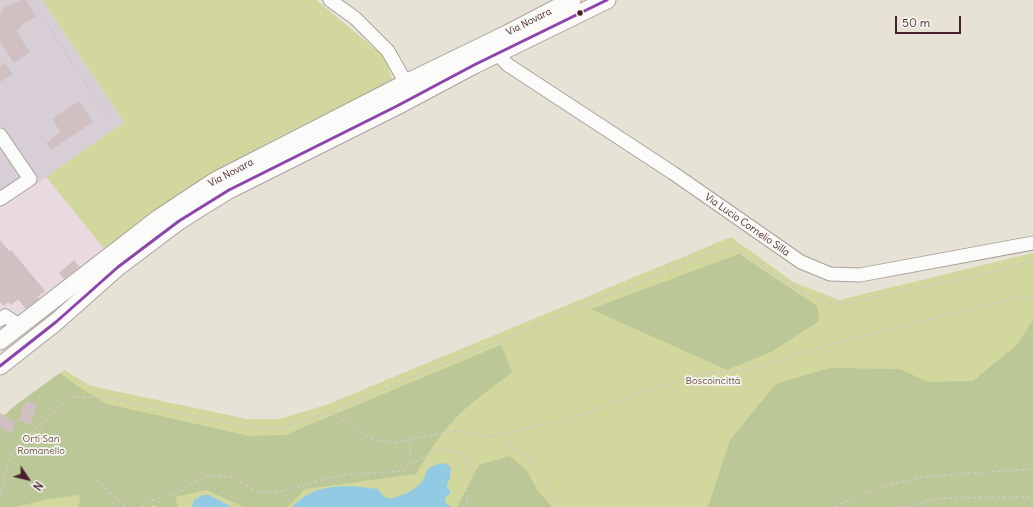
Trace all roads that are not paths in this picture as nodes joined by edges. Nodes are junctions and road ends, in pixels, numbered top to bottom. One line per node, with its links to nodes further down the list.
1 (330, 0): 5 (street)
2 (572, 0): 4 (main road, Via Novara)
3 (607, 0): 4 (main road, Via Novara)
4 (492, 49): 5 (main road, Via Novara); 8 (street, Via Lucio Cornelio Silla)
5 (411, 90): 10 (main road, Via Novara); 11 (main road, Via Novara); 12 (street)
6 (0, 135): 7 (street)
7 (0, 199)
8 (1033, 243)
9 (0, 320): 10 (street)
10 (9, 332)
11 (0, 366)
12 (0, 374)

